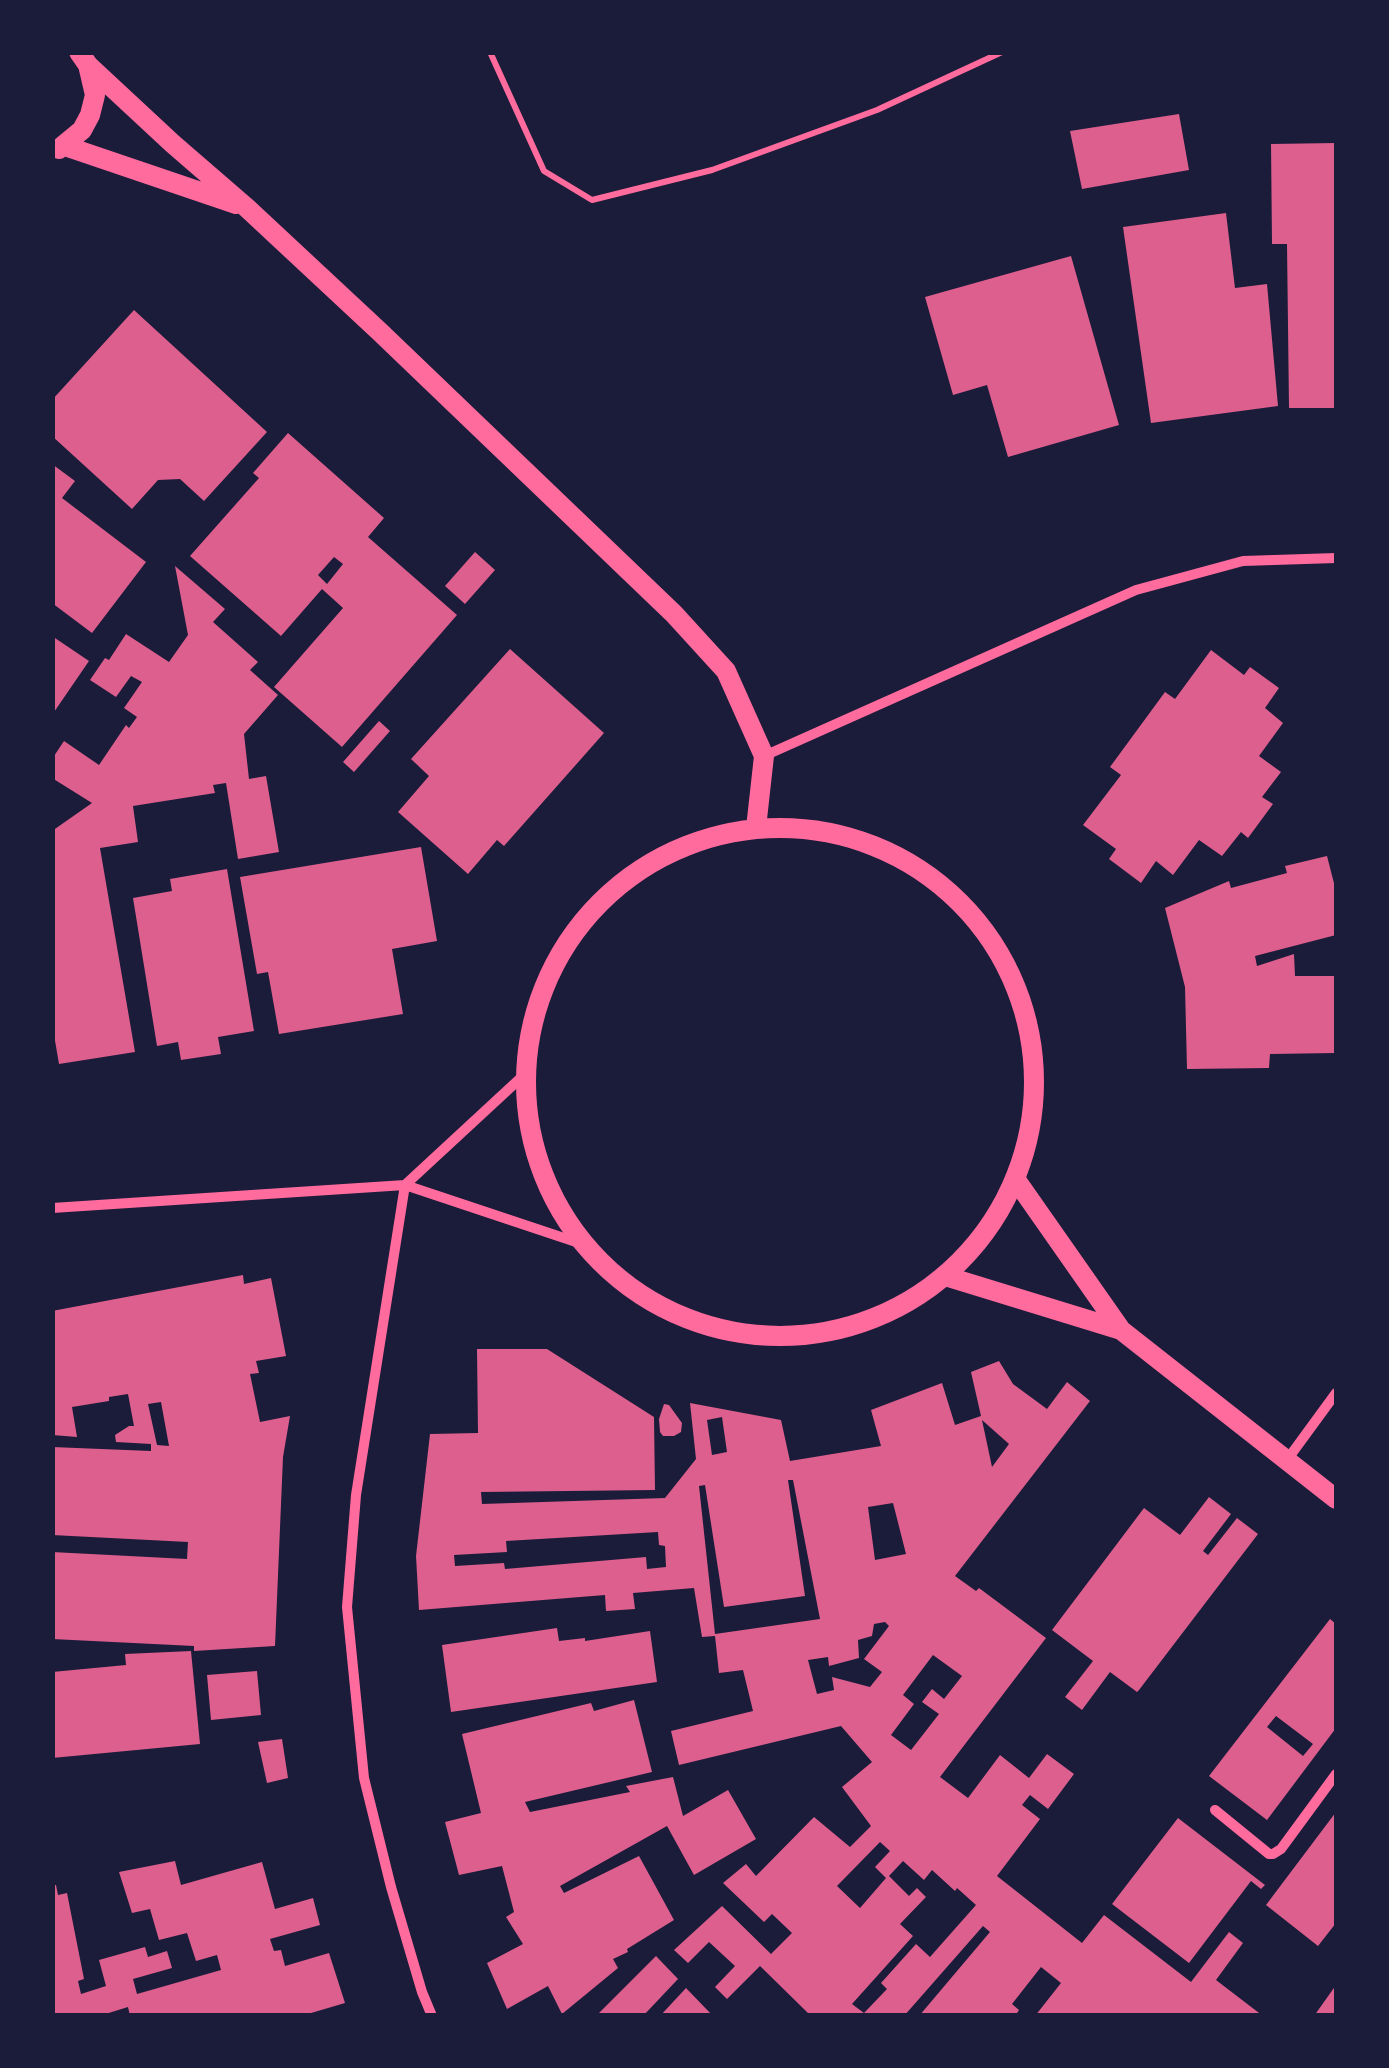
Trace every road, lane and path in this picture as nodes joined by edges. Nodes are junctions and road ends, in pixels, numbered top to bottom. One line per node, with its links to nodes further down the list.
1 (490, 52): 2 (path)
2 (1002, 52)
3 (84, 59): 4 (main road); 5 (main road)
4 (59, 149): 5 (main road)
5 (247, 208): 7 (main road)
6 (1336, 558): 7 (street)
7 (764, 756): 8 (main road)
8 (756, 828): 9 (main road); 10 (main road)
9 (525, 1074): 11 (street); 13 (main road)
10 (1016, 1180): 14 (main road); 15 (main road)
11 (406, 1185): 12 (street); 13 (street); 21 (street)
12 (52, 1208)
13 (582, 1244): 14 (main road)
14 (945, 1276): 15 (main road)
15 (1121, 1330): 17 (main road)
16 (1336, 1392): 17 (street)
17 (1287, 1461): 18 (main road)
18 (1336, 1499)
19 (1336, 1774): 20 (street)
20 (1214, 1810)
21 (432, 2016)

